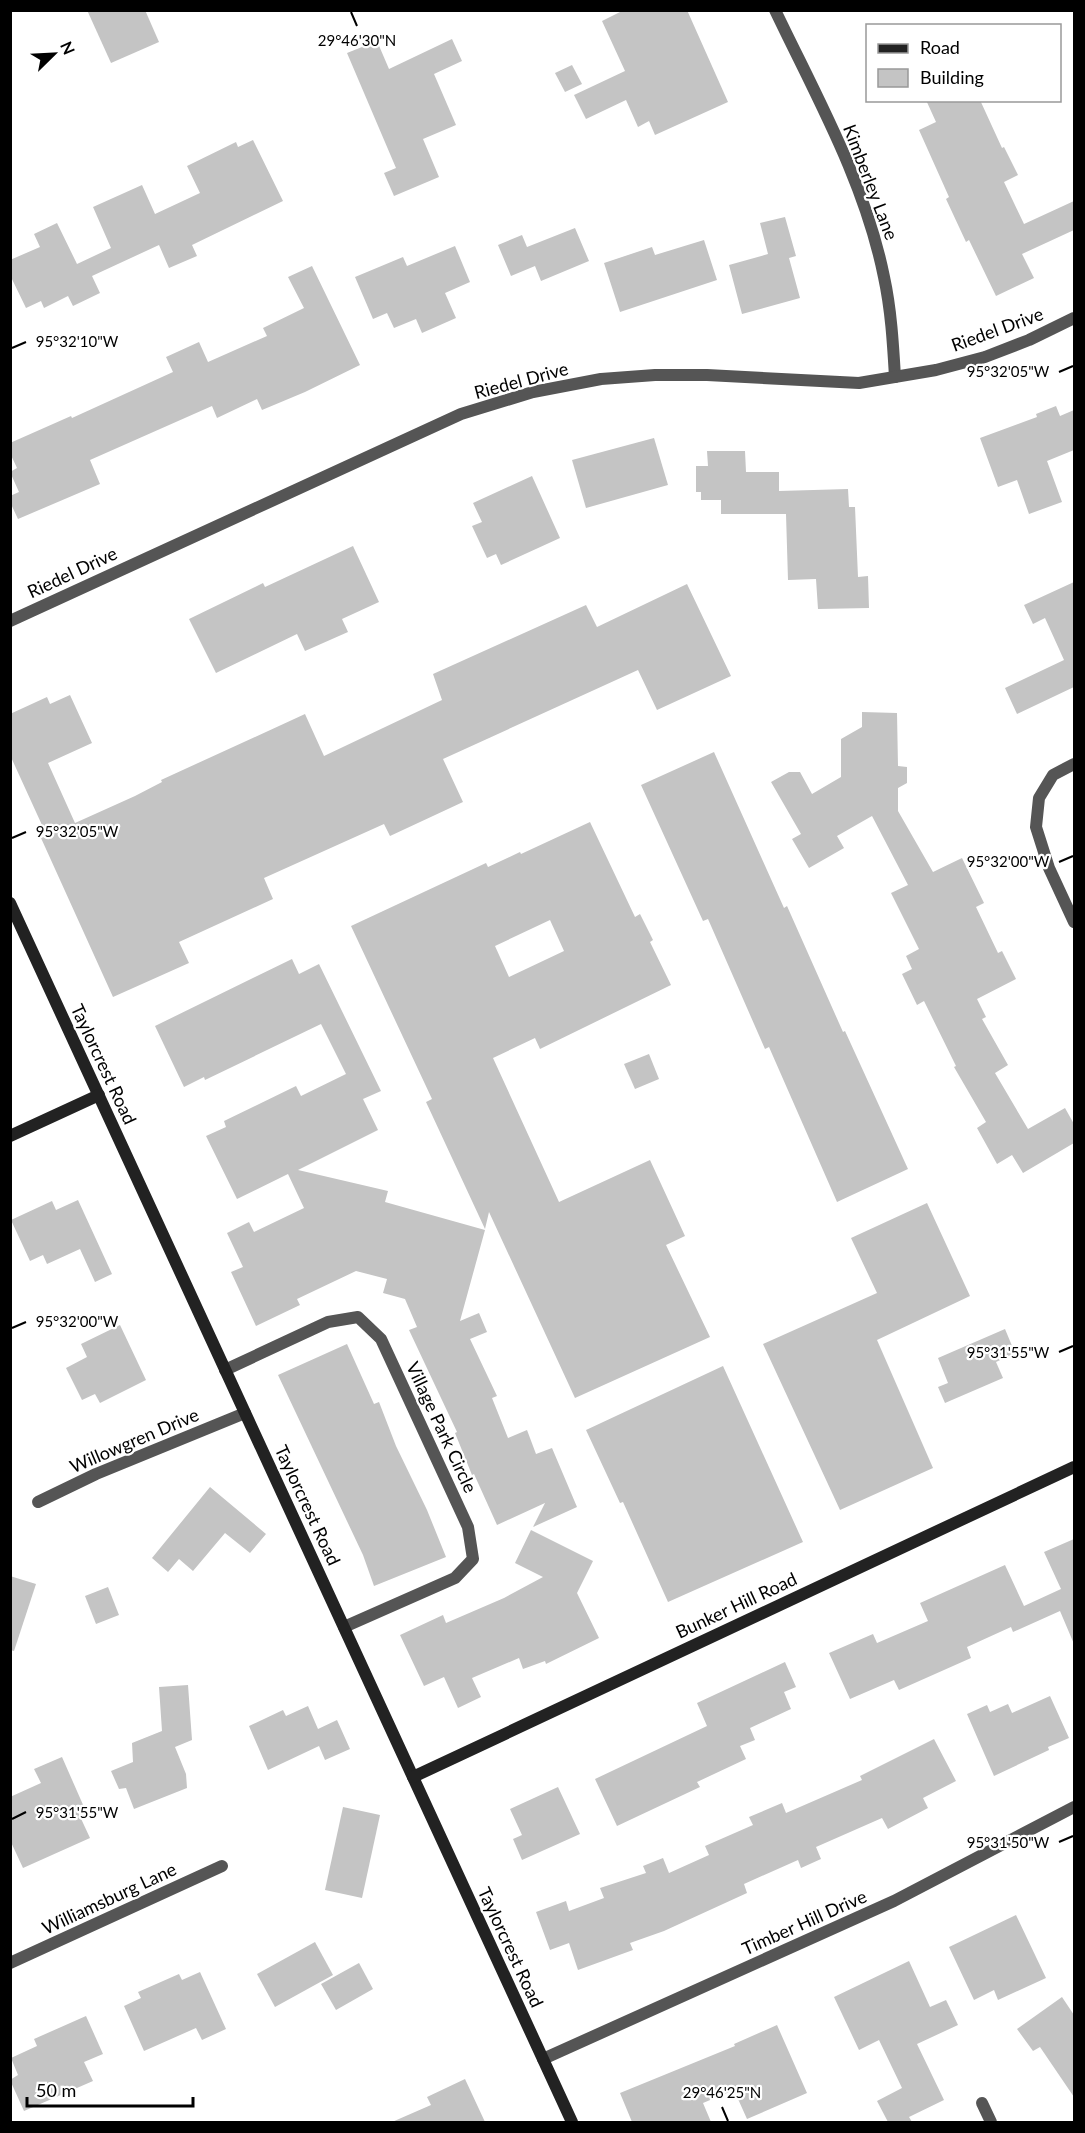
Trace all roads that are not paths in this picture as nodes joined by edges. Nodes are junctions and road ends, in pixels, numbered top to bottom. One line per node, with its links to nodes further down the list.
1 (775, 10): 3 (street, Kimberley Lane)
2 (1074, 318): 3 (street, Riedel Drive)
3 (895, 377): 4 (street, Riedel Drive)
4 (10, 621)
5 (1074, 764): 7 (street)
6 (10, 903): 8 (street, Taylorcrest Road)
7 (1074, 922)
8 (99, 1095): 9 (street); 10 (street, Taylorcrest Road)
9 (10, 1136)
10 (225, 1370): 11 (street, Taylorcrest Road); 14 (street, Village Park Circle)
11 (245, 1413): 13 (street, Willowgren Drive); 14 (street, Taylorcrest Road)
12 (1074, 1467): 15 (street, Bunker Hill Road)
13 (38, 1502)
14 (344, 1627): 15 (street, Taylorcrest Road)
15 (413, 1777): 19 (street, Taylorcrest Road)
16 (1074, 1807): 19 (street, Timber Hill Drive)
17 (222, 1866): 18 (street, Williamsburg Lane)
18 (10, 1963)
19 (543, 2059): 21 (street, Taylorcrest Road)
20 (982, 2103): 22 (street)
21 (572, 2122)
22 (991, 2122)

